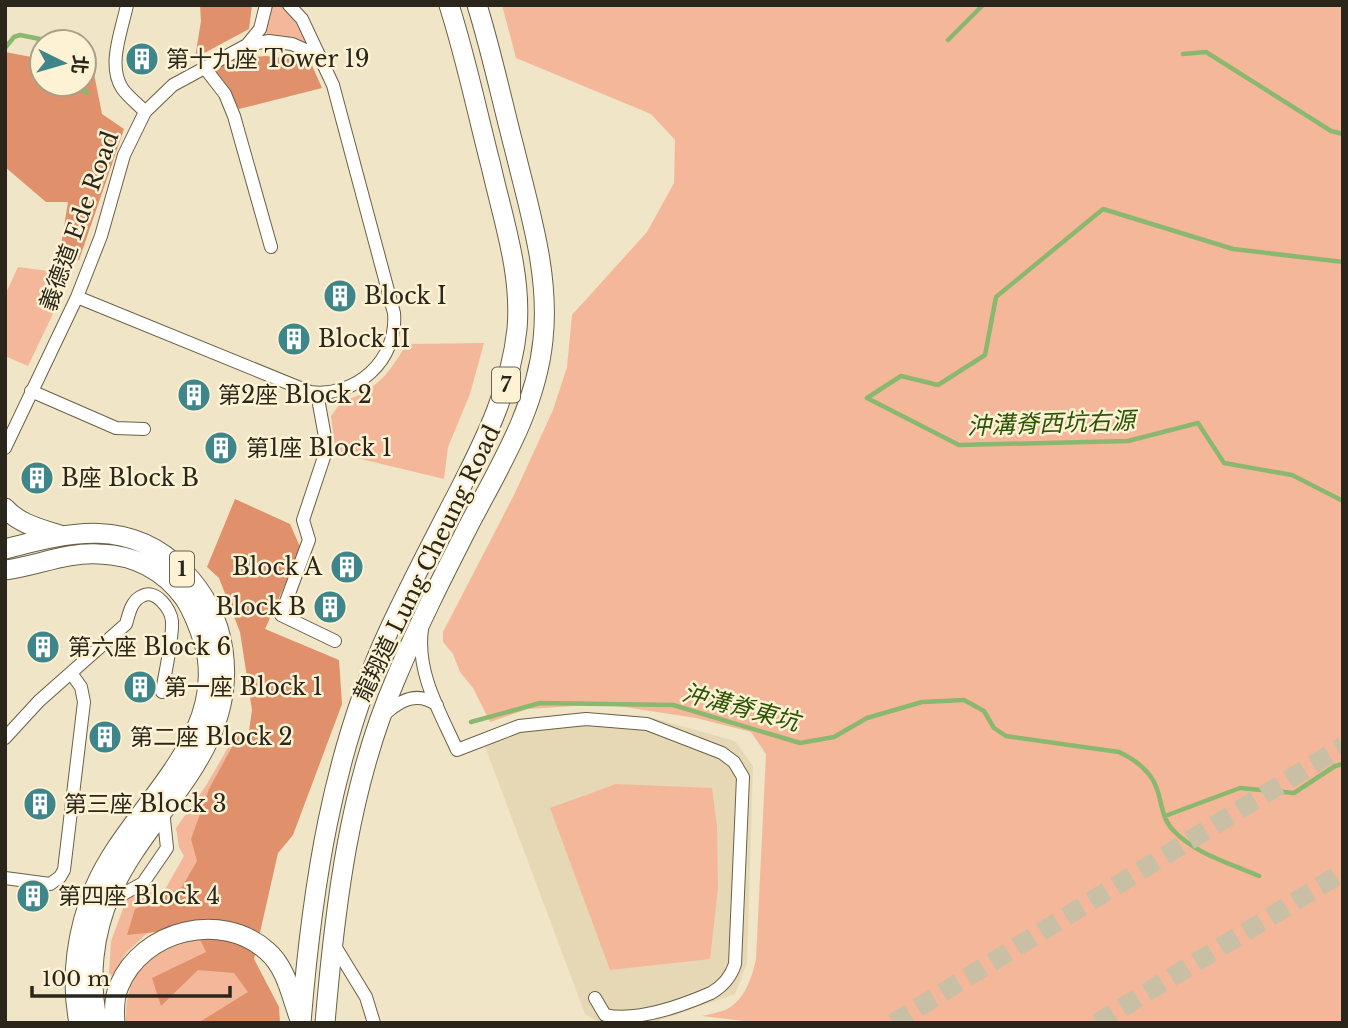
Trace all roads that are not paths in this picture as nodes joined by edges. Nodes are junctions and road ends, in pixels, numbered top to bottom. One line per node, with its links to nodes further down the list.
1 (127, 5): 9 (street)
2 (266, 5): 6 (street)
3 (289, 5): 7 (street)
4 (449, 5): 29 (highway, 龍翔道 Lung Cheung Road / 7)
5 (477, 5): 22 (highway, 龍翔道 Lung Cheung Road / 7)
6 (247, 45): 7 (street, 義德道 Ede Road); 8 (street, 義德道 Ede Road)
7 (319, 56): 13 (street)
8 (204, 67): 9 (street, 義德道 Ede Road); 10 (street)
9 (145, 112): 11 (street, 義德道 Ede Road)
10 (271, 247)
11 (77, 297): 12 (street, 義德道 Ede Road); 13 (street)
12 (31, 391): 14 (street); 15 (street, 義德道 Ede Road)
13 (317, 393): 23 (street)
14 (144, 429)
15 (5, 448)
16 (5, 508): 17 (highway)
17 (61, 535): 19 (highway, 1); 37 (highway, 1)
18 (5, 538): 19 (highway)
19 (38, 540): 20 (highway, 1)
20 (5, 549)
21 (8, 571): 36 (highway, 1)
22 (425, 615): 26 (street); 27 (highway, 龍翔道 Lung Cheung Road / 7)
23 (335, 641)
24 (71, 673): 25 (street); 28 (street); 31 (street)
25 (162, 692)
26 (437, 705): 27 (street); 33 (street)
27 (379, 720): 30 (highway, 龍翔道 Lung Cheung Road / 7)
28 (5, 738)
29 (344, 755): 30 (street); 35 (highway, 龍翔道 Lung Cheung Road / 7)
30 (366, 761): 32 (highway, 龍翔道 Lung Cheung Road / 7)
31 (5, 878)
32 (333, 943): 34 (highway, 龍翔道 Lung Cheung Road / 7); 39 (street)
33 (595, 998)
34 (326, 1021)
35 (301, 1022): 38 (highway)
36 (79, 1023)
37 (98, 1023)
38 (115, 1023)
39 (374, 1023)

